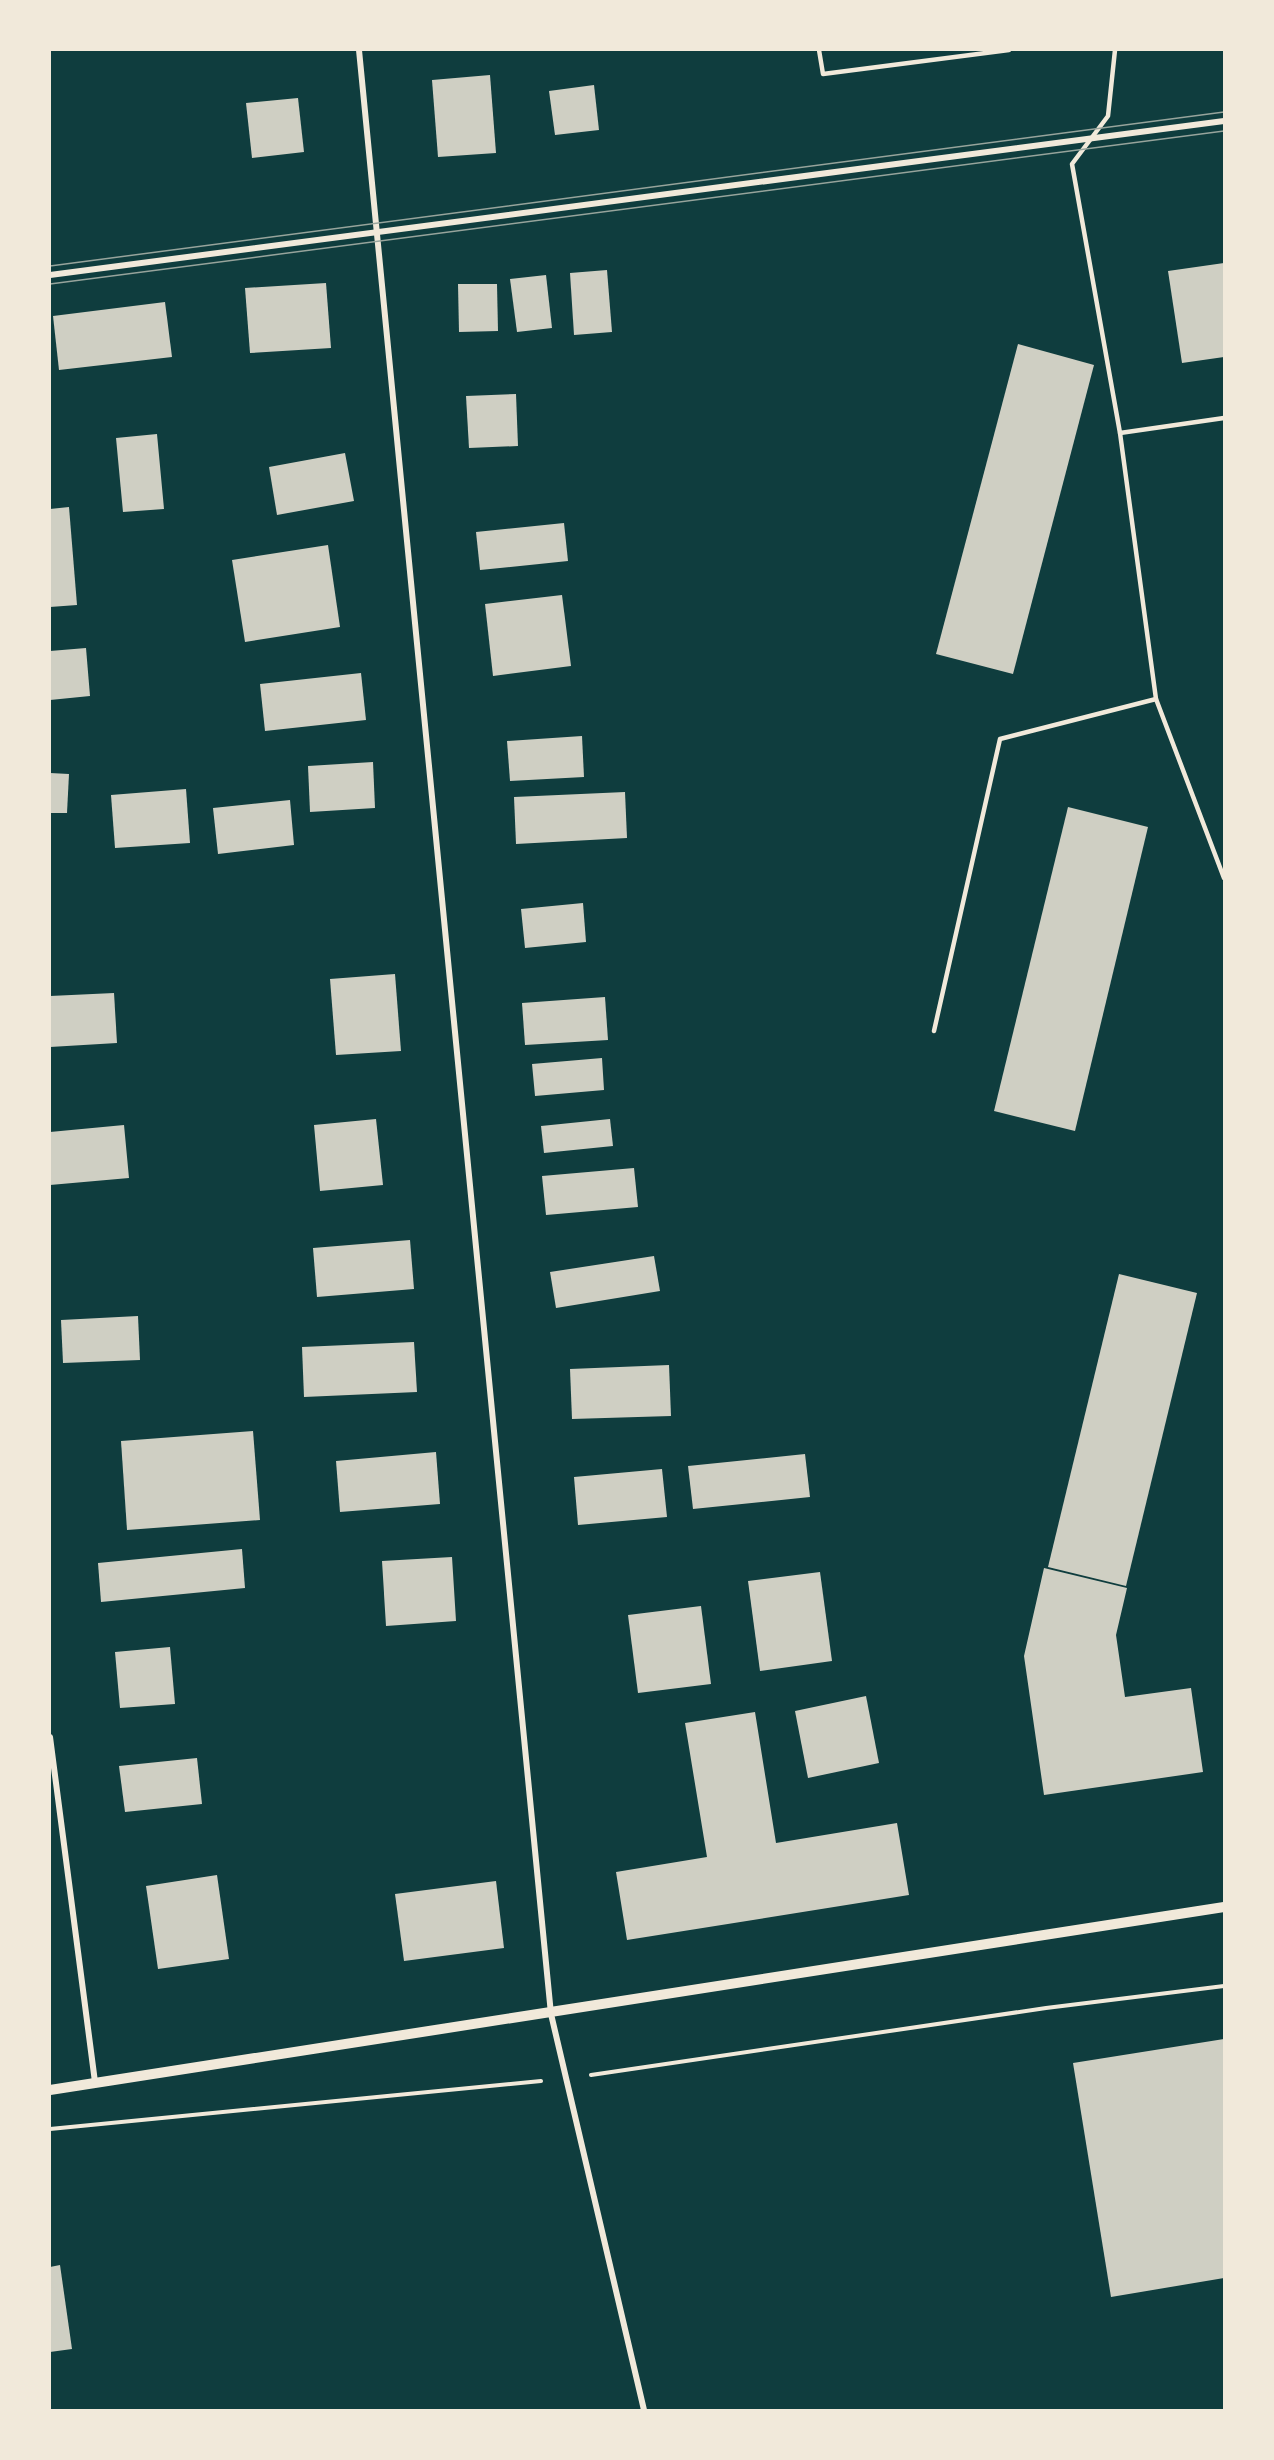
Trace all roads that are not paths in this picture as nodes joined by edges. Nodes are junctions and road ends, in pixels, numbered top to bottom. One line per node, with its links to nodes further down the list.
1 (359, 50): 7 (street)
2 (819, 50): 3 (lane)
3 (1009, 50)
4 (1115, 50): 6 (lane)
5 (1224, 121): 6 (street)
6 (1091, 139): 7 (street); 10 (lane)
7 (378, 232): 8 (street); 16 (street)
8 (50, 275)
9 (1224, 418): 10 (lane)
10 (1120, 433): 11 (lane)
11 (1156, 699): 12 (lane); 13 (lane)
12 (1224, 878)
13 (934, 1031)
14 (50, 1737): 17 (street)
15 (1224, 1907): 16 (street)
16 (551, 2014): 17 (street); 19 (street)
17 (95, 2082): 18 (street)
18 (50, 2090)
19 (644, 2410)

